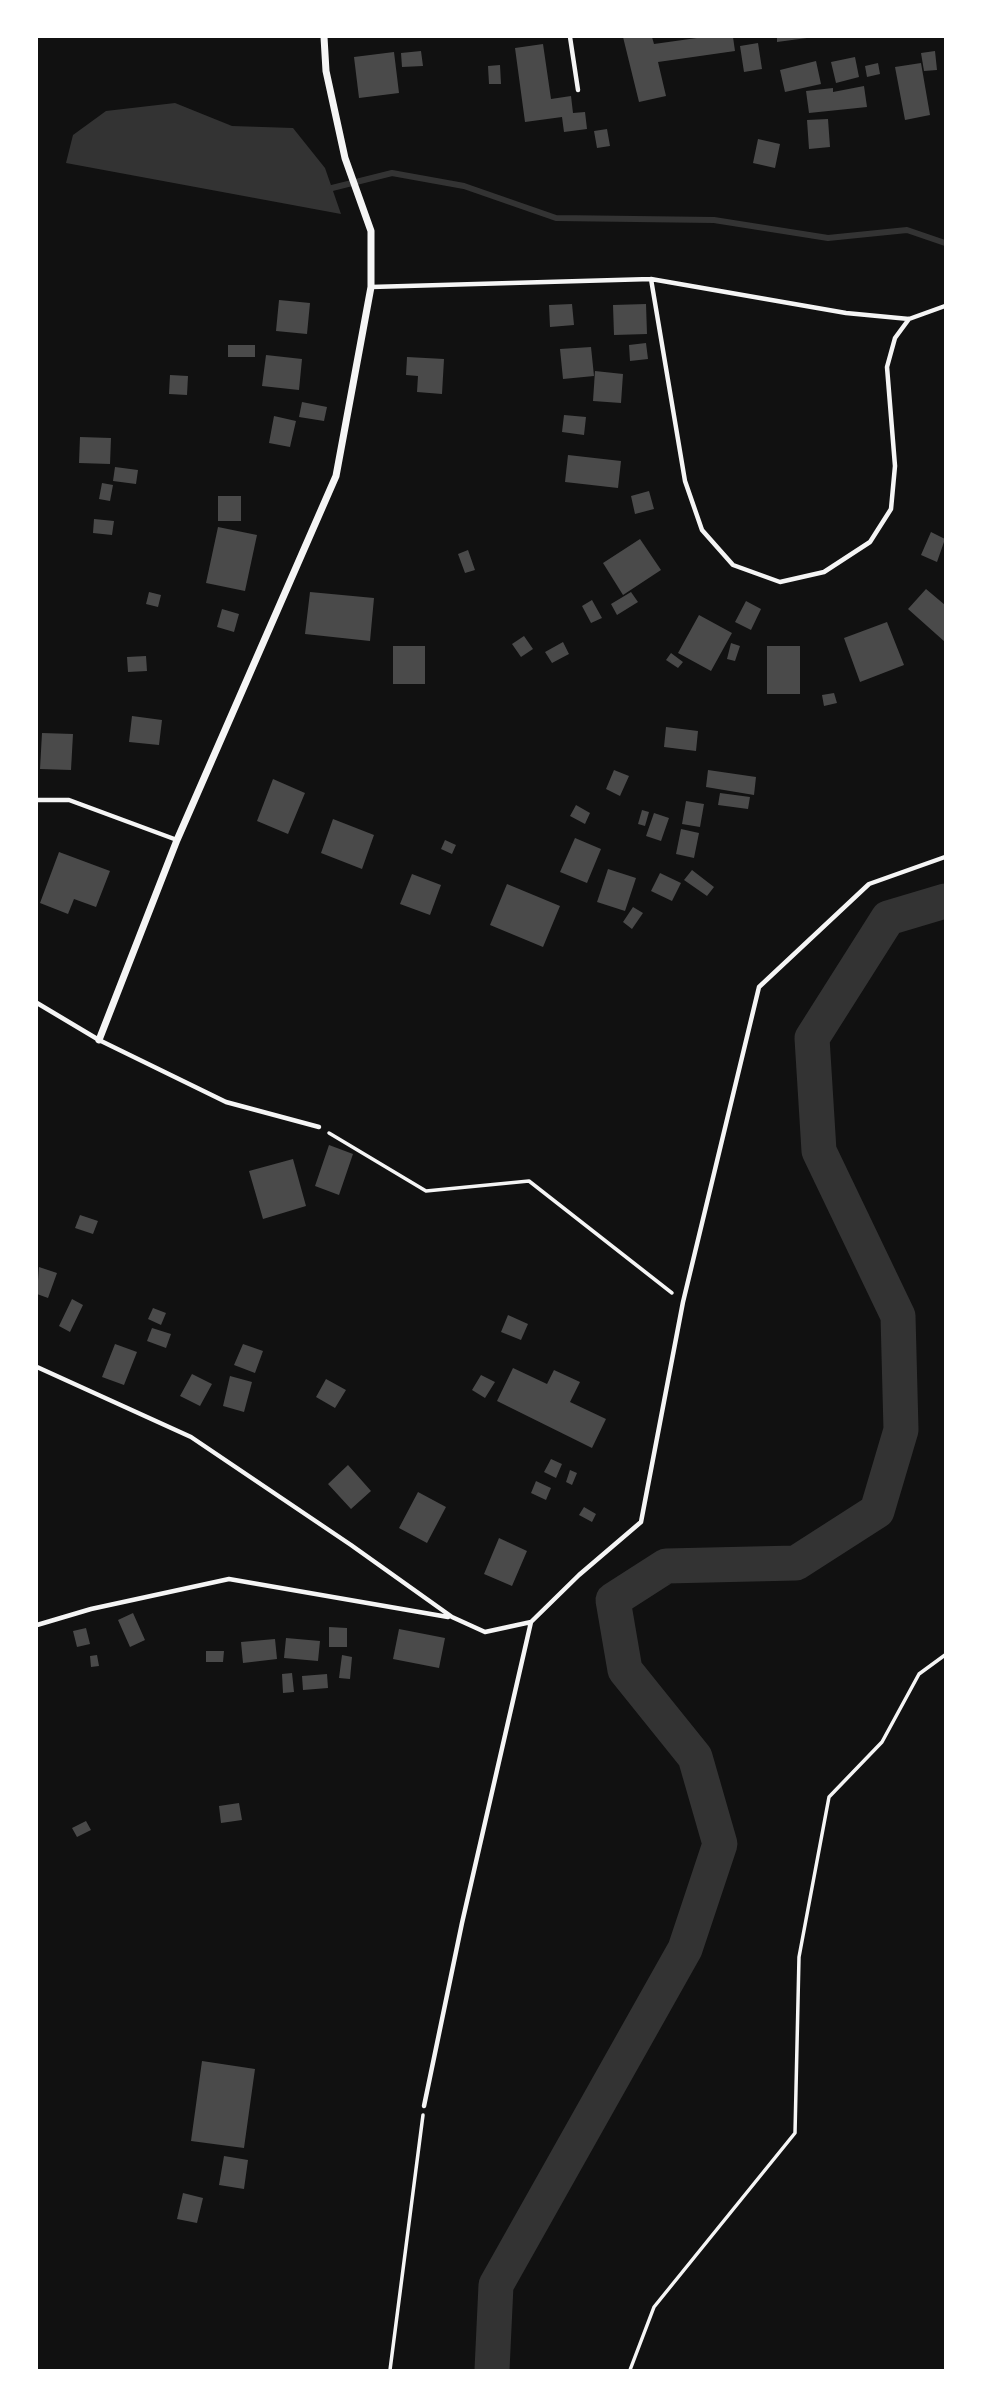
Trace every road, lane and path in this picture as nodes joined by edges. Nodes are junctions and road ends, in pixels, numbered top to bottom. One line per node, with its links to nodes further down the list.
1 (324, 37): 5 (street)
2 (570, 37): 3 (lane)
3 (578, 90)
4 (651, 279): 5 (lane); 7 (lane); 7 (lane)
5 (371, 286): 9 (street)
6 (945, 306): 7 (lane)
7 (909, 319)
8 (37, 800): 9 (lane)
9 (177, 840): 12 (street)
10 (945, 857): 14 (lane)
11 (37, 1003): 12 (lane)
12 (99, 1040): 13 (lane)
13 (318, 1126): 14 (path)
14 (683, 1302): 17 (lane)
15 (37, 1367): 16 (lane)
16 (453, 1617): 17 (lane); 18 (lane)
17 (531, 1622): 20 (lane)
18 (37, 1625)
19 (945, 1655): 22 (path)
20 (424, 2106): 21 (path)
21 (390, 2370)
22 (630, 2370)

